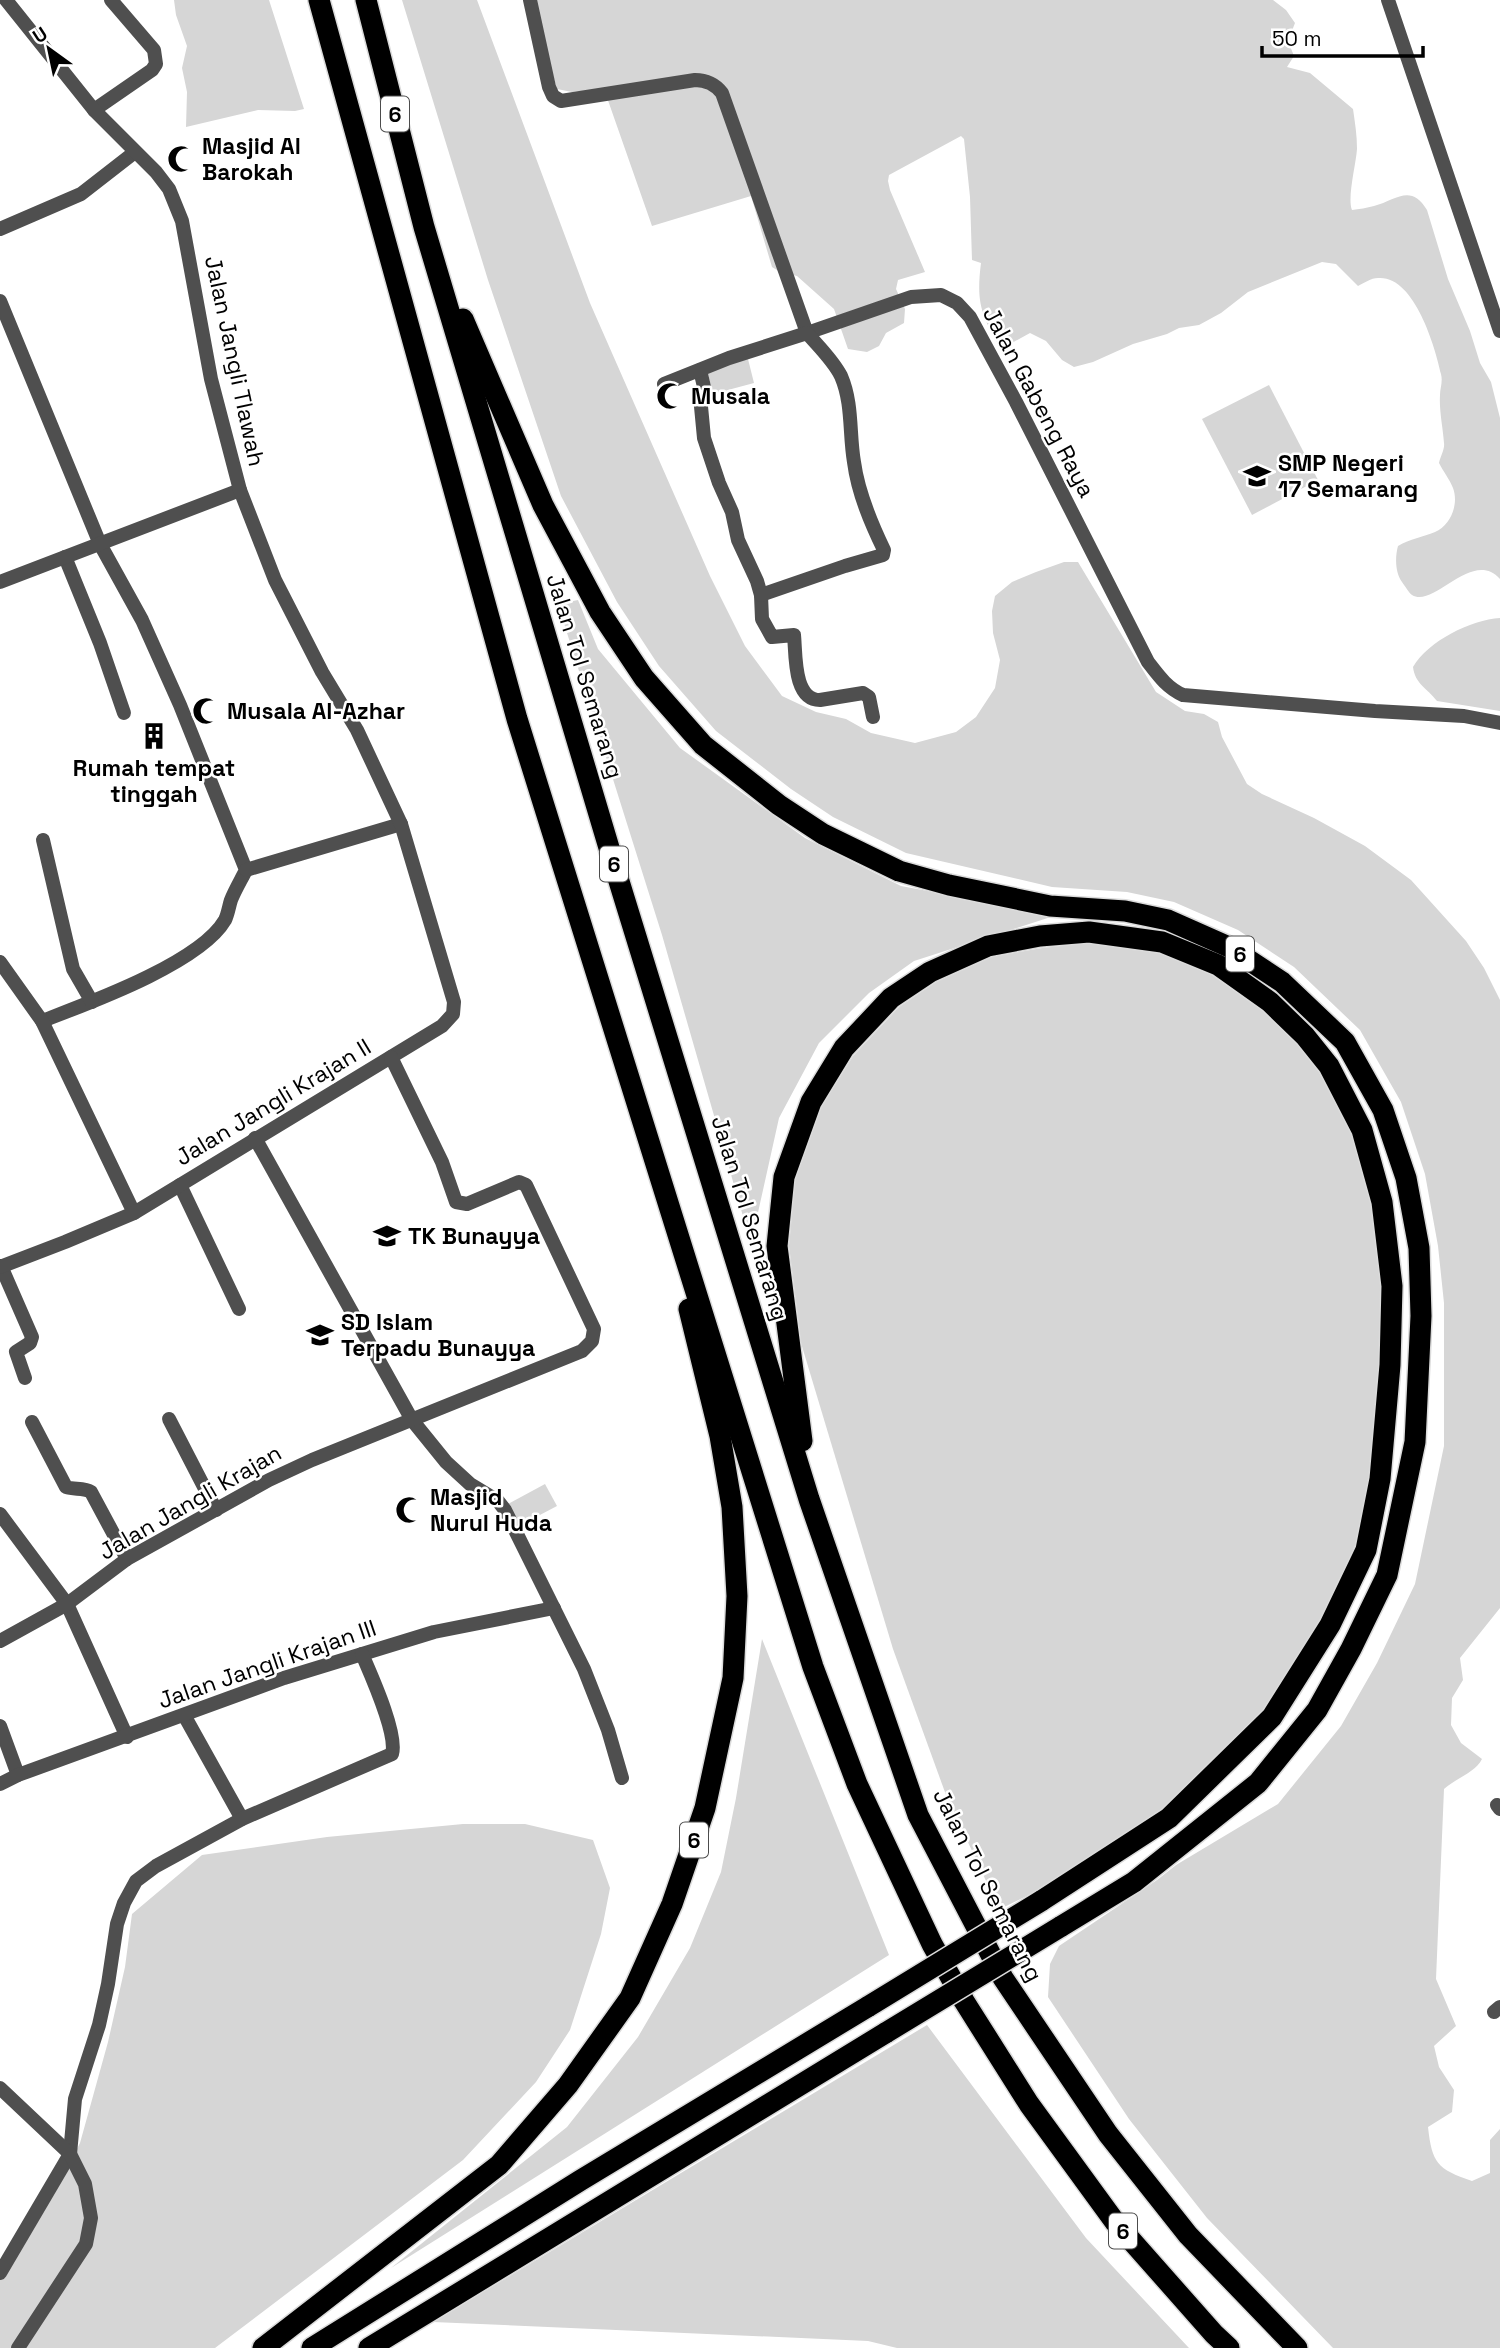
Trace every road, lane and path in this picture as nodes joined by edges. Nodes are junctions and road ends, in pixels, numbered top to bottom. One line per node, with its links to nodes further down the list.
1 (6, 0): 7 (street, Jalan Jangli Tlawah)
2 (111, 0): 7 (street)
3 (318, 0): 33 (highway, 6)
4 (366, 0): 9 (highway, Jalan Tol Semarang / 6)
5 (530, 0): 13 (street)
6 (1388, 0): 12 (street)
7 (94, 110): 8 (street, Jalan Jangli Tlawah)
8 (135, 152): 10 (street); 16 (street, Jalan Jangli Tlawah)
9 (424, 228): 43 (highway, Jalan Tol Semarang / 6); 64 (highway, 6, bridge)
10 (0, 229)
11 (0, 301): 17 (street)
12 (1500, 331)
13 (807, 333): 14 (street, Jalan Gabeng Raya); 20 (street); 23 (street, Jalan Gabeng Raya)
14 (700, 369): 15 (street, Jalan Gabeng Raya); 20 (street)
15 (664, 384)
16 (240, 490): 17 (street); 24 (street, Jalan Jangli Tlawah)
17 (100, 544): 18 (street); 26 (street)
18 (65, 557): 19 (street); 21 (street)
19 (0, 582)
20 (761, 595): 22 (street)
21 (124, 713)
22 (873, 717)
23 (1500, 723)
24 (401, 824): 26 (street); 29 (street, Jalan Jangli Tlawah)
25 (43, 840): 28 (street)
26 (246, 870): 28 (street)
27 (0, 962): 30 (street)
28 (92, 1002): 30 (street)
29 (454, 1002): 31 (street, Jalan Jangli Krajan II)
30 (42, 1021): 35 (street)
31 (391, 1057): 32 (street, Jalan Jangli Krajan II); 38 (street, Jalan Jangli Krajan II)
32 (255, 1138): 34 (street, Jalan Jangli Krajan II); 41 (street)
33 (660, 1170): 62 (highway, 6); 65 (highway, 6)
34 (180, 1185): 35 (street, Jalan Jangli Krajan II); 37 (street, Jalan Jangli Krajan II)
35 (134, 1213): 36 (street, Jalan Jangli Krajan II)
36 (1, 1266): 39 (street)
37 (239, 1309)
38 (582, 1351): 41 (street, Jalan Jangli Krajan)
39 (25, 1378)
40 (169, 1419): 44 (street)
41 (412, 1420): 44 (street, Jalan Jangli Krajan); 48 (street)
42 (32, 1422): 46 (street)
43 (809, 1499): 63 (highway, 6, bridge); 66 (highway, Jalan Tol Semarang / 6)
44 (216, 1510): 46 (street, Jalan Jangli Krajan)
45 (0, 1514): 47 (street)
46 (127, 1559): 47 (street, Jalan Jangli Krajan)
47 (67, 1604): 49 (street, Jalan Jangli Krajan); 53 (street)
48 (554, 1608): 50 (street, Jalan Jangli Krajan III); 55 (street)
49 (0, 1641)
50 (362, 1654): 51 (street, Jalan Jangli Krajan III); 57 (street)
51 (184, 1715): 53 (street, Jalan Jangli Krajan III); 57 (street)
52 (0, 1726): 54 (street)
53 (127, 1737): 54 (street, Jalan Jangli Krajan III)
54 (18, 1775): 56 (street, Jalan Jangli Krajan III)
55 (622, 1778)
56 (0, 1784)
57 (242, 1819): 59 (street)
58 (0, 2088): 59 (street)
59 (70, 2154): 60 (street); 61 (street)
60 (0, 2273)
61 (18, 2348)
62 (263, 2348)
63 (312, 2348)
64 (369, 2348)
65 (1229, 2348)
66 (1297, 2348)

